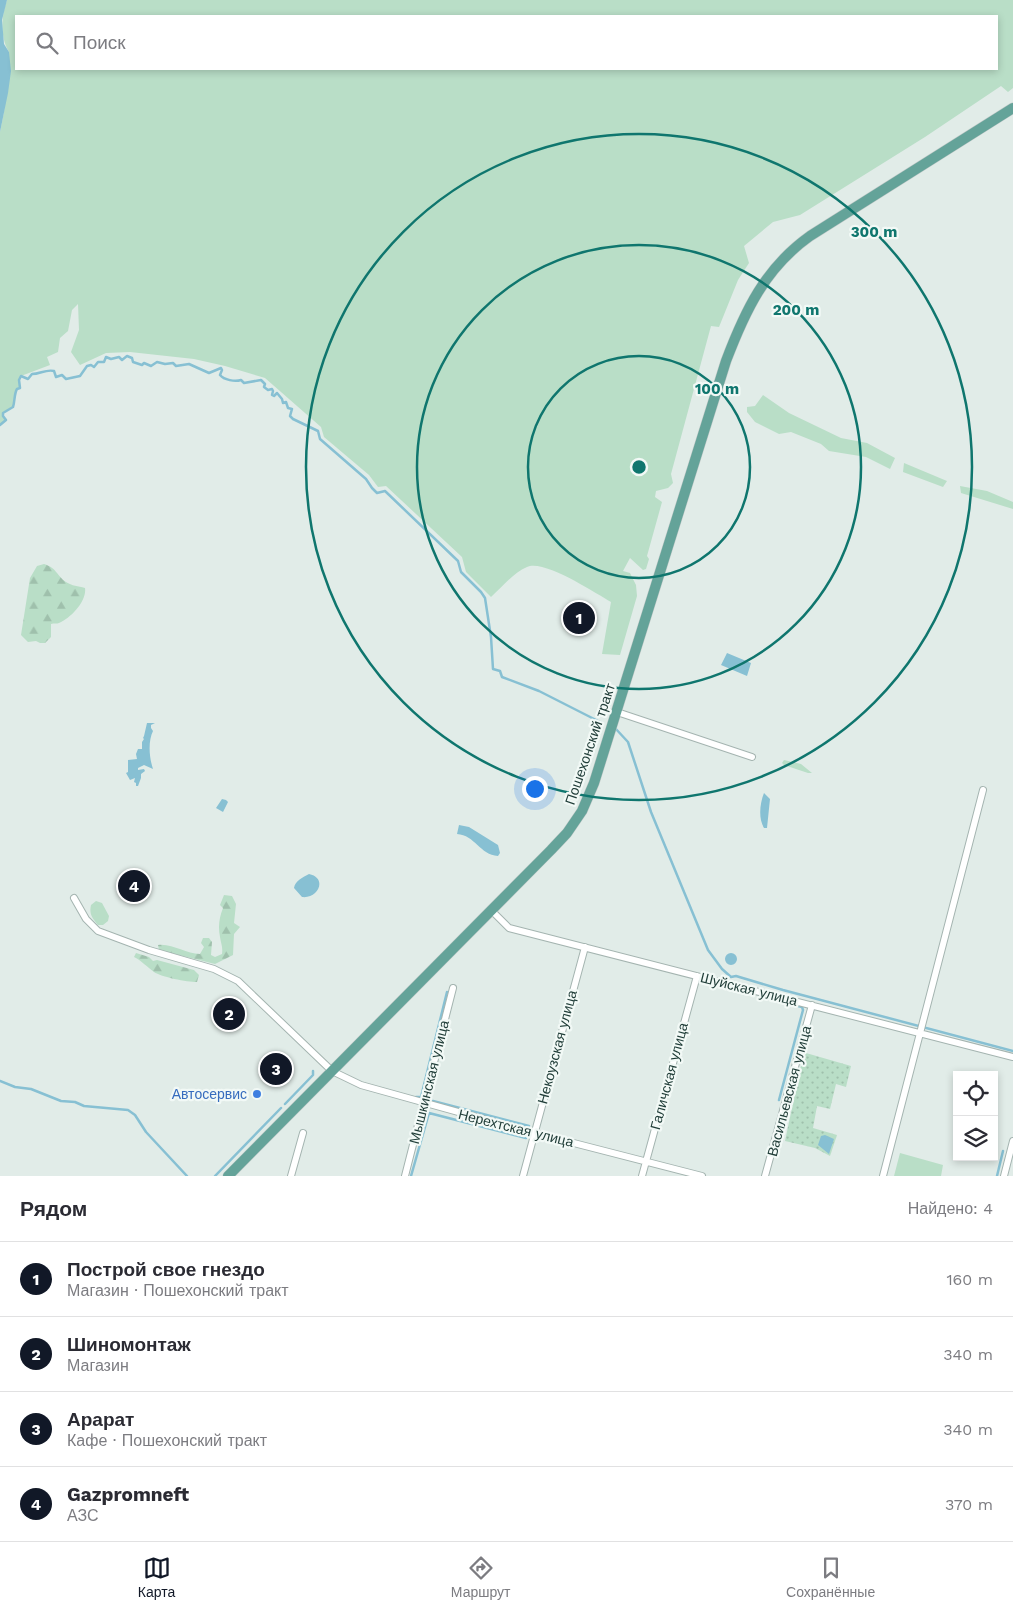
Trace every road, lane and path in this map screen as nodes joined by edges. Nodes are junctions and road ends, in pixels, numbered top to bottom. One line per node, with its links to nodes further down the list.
1 (1013, 108): 2 (main road, Пошехонский тракт)
2 (617, 712): 3 (street); 6 (main road, Пошехонский тракт)
3 (752, 757)
4 (983, 790): 11 (street)
5 (74, 898): 13 (street, Нерехтская улица)
6 (490, 910): 7 (street, Шуйская улица); 13 (main road, Пошехонский тракт)
7 (585, 947): 8 (street, Шуйская улица); 16 (street, Некоузская улица)
8 (697, 976): 10 (street, Шуйская улица); 18 (street, Галичская улица)
9 (453, 988): 14 (street, Мышкинская улица)
10 (812, 1005): 11 (street, Шуйская улица); 25 (street, Васильевская улица)
11 (921, 1029): 12 (street, Шуйская улица); 26 (street)
12 (1013, 1057)
13 (332, 1071): 14 (street, Нерехтская улица); 19 (main road, Пошехонский тракт)
14 (424, 1104): 16 (street, Нерехтская улица); 21 (street, Мышкинская улица)
15 (303, 1133): 20 (street)
16 (534, 1133): 18 (street, Нерехтская улица); 22 (street, Некоузская улица)
17 (1013, 1141): 27 (street)
18 (646, 1161): 23 (street, Галичская улица); 24 (street, Нерехтская улица)
19 (228, 1176)
20 (291, 1176)
21 (405, 1176)
22 (523, 1176)
23 (642, 1176)
24 (702, 1176)
25 (766, 1176)
26 (883, 1176)
27 (1004, 1176)

